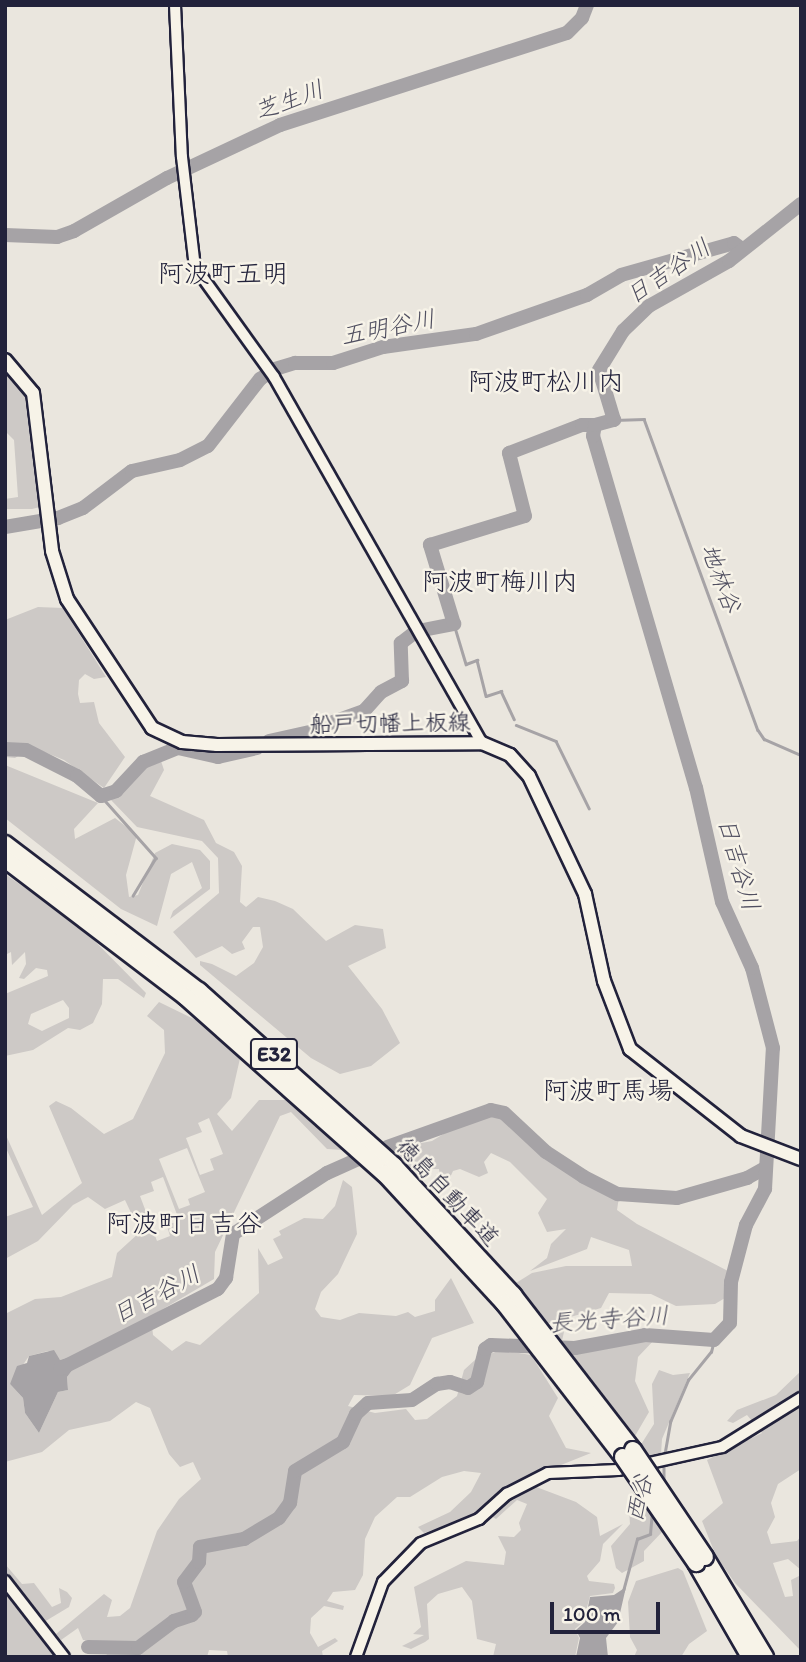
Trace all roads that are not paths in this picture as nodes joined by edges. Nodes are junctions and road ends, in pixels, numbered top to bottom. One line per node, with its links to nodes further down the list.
1 (175, 5): 3 (street)
2 (5, 360): 3 (main road, 船戸切幡上板線)
3 (482, 743): 6 (main road, 船戸切幡上板線)
4 (5, 844): 7 (highway, 徳島自動車道 / E32)
5 (5, 859): 7 (highway, 徳島自動車道 / E32)
6 (801, 1159)
7 (509, 1299): 9 (highway, 徳島自動車道 / E32)
8 (801, 1398): 9 (street)
9 (631, 1458): 10 (highway, 徳島自動車道 / E32, bridge); 13 (street)
10 (701, 1560): 14 (highway, 徳島自動車道 / E32); 15 (highway, 徳島自動車道 / E32)
11 (5, 1581): 12 (street)
12 (64, 1657)
13 (356, 1657)
14 (750, 1657)
15 (765, 1657)

